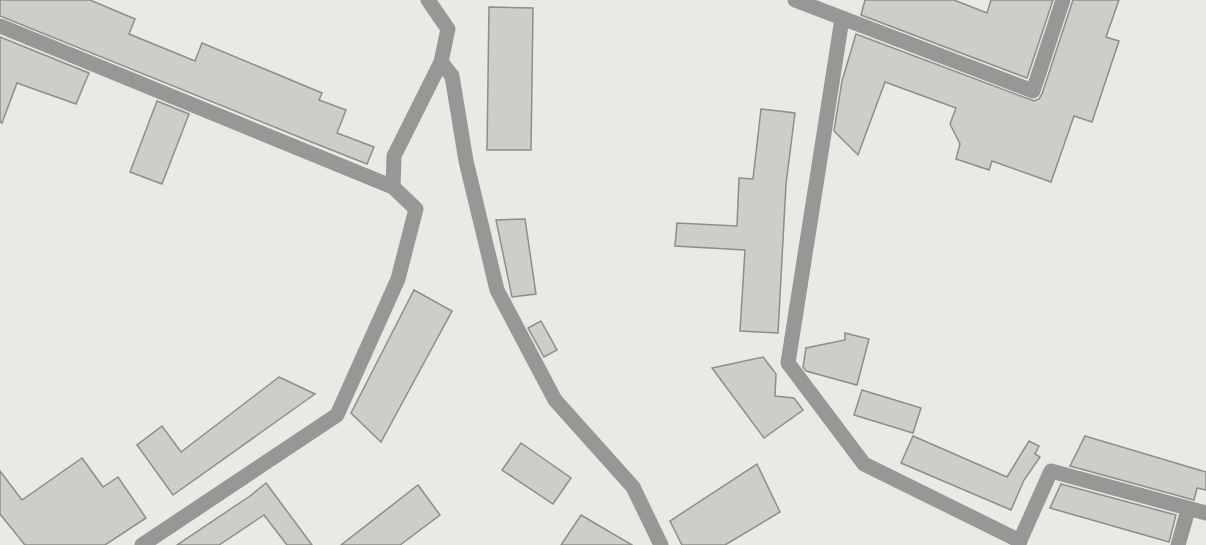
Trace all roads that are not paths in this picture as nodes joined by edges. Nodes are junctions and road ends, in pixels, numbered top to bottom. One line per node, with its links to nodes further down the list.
1 (428, 0): 6 (street)
2 (795, 0): 4 (street)
3 (1063, 0): 4 (street)
4 (842, 19): 10 (street)
5 (0, 26): 7 (street)
6 (441, 62): 7 (street); 12 (street)
7 (393, 187): 11 (street)
8 (1188, 510): 9 (street); 10 (street); 13 (street)
9 (1206, 513)
10 (1019, 543)
11 (142, 545)
12 (661, 545)
13 (1178, 545)

